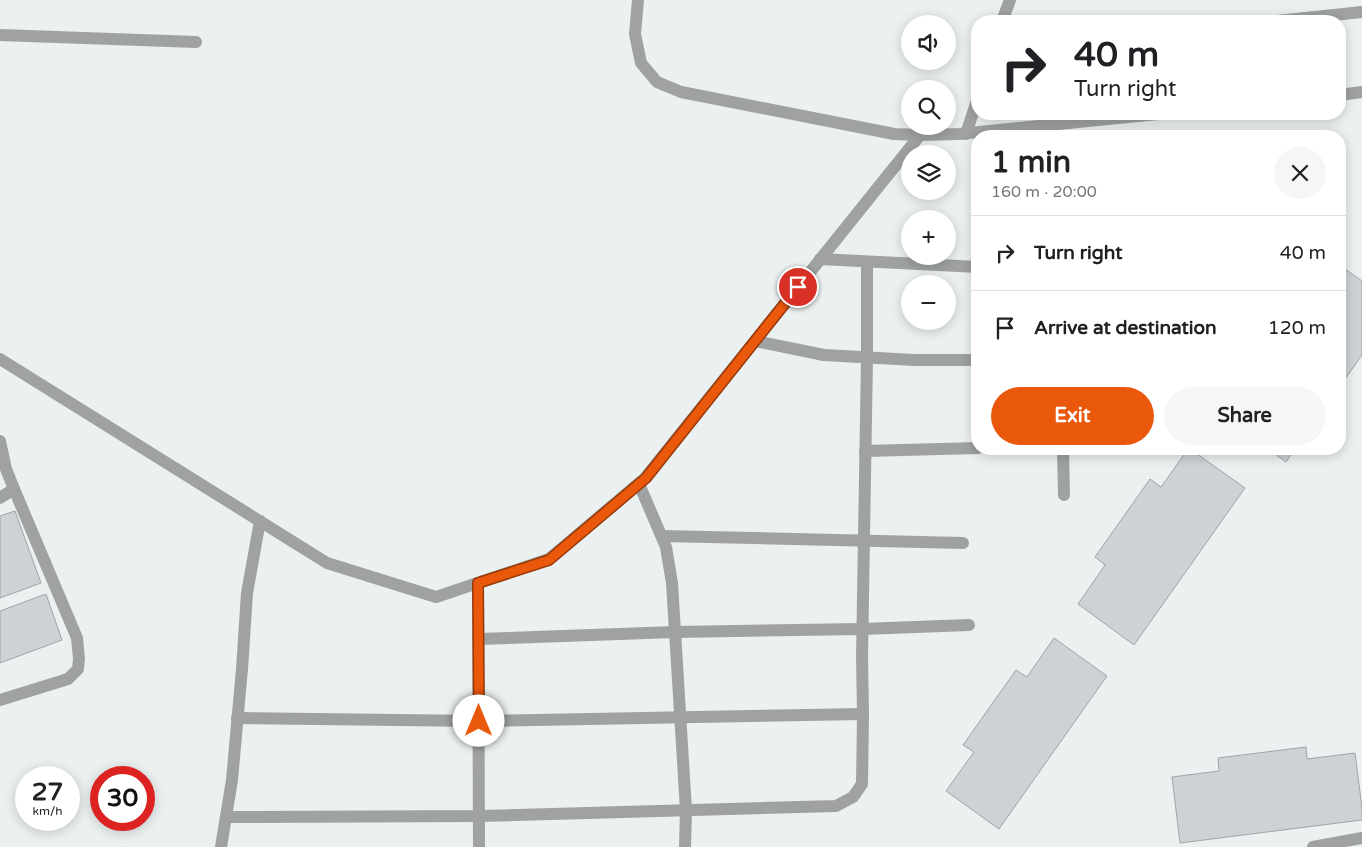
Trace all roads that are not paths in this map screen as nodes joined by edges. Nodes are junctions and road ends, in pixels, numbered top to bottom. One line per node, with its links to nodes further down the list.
1 (638, 0): 13 (street)
2 (1010, 0): 4 (street)
3 (1362, 12): 5 (street)
4 (1004, 15)
5 (1334, 15)
6 (0, 35): 7 (street)
7 (196, 42)
8 (1362, 92): 9 (street)
9 (1346, 94)
10 (971, 119): 15 (street)
11 (1119, 120): 12 (street)
12 (1053, 130)
13 (901, 134)
14 (956, 134): 15 (street)
15 (966, 134): 16 (street)
16 (971, 134)
17 (920, 135): 18 (street)
18 (820, 259): 19 (street); 21 (street)
19 (867, 262): 20 (street); 22 (street)
20 (971, 267)
21 (754, 341): 22 (street); 29 (street)
22 (867, 358): 24 (street); 27 (street)
23 (0, 359): 33 (street)
24 (971, 360)
25 (0, 441): 30 (street)
26 (971, 448): 27 (street)
27 (865, 451): 35 (street)
28 (1063, 455): 31 (street)
29 (638, 484): 34 (street); 37 (street)
30 (14, 490): 32 (street); 42 (street)
31 (1064, 495)
32 (0, 498)
33 (260, 521): 37 (street); 45 (street)
34 (662, 536): 35 (street); 40 (street)
35 (864, 541): 36 (street); 39 (street)
36 (963, 543)
37 (478, 583): 41 (street)
38 (969, 625): 39 (street)
39 (862, 629): 40 (street); 43 (street)
40 (675, 632): 41 (street); 44 (street)
41 (479, 639): 46 (street)
42 (0, 700)
43 (863, 714): 44 (street); 47 (street)
44 (680, 717): 46 (street); 47 (street)
45 (237, 718): 46 (street); 49 (street)
46 (479, 721): 48 (street)
47 (686, 810): 48 (street); 53 (street)
48 (480, 816): 49 (street); 52 (street)
49 (226, 817): 51 (street)
50 (1362, 838): 54 (street)
51 (221, 847)
52 (480, 847)
53 (685, 847)
54 (1312, 847)

